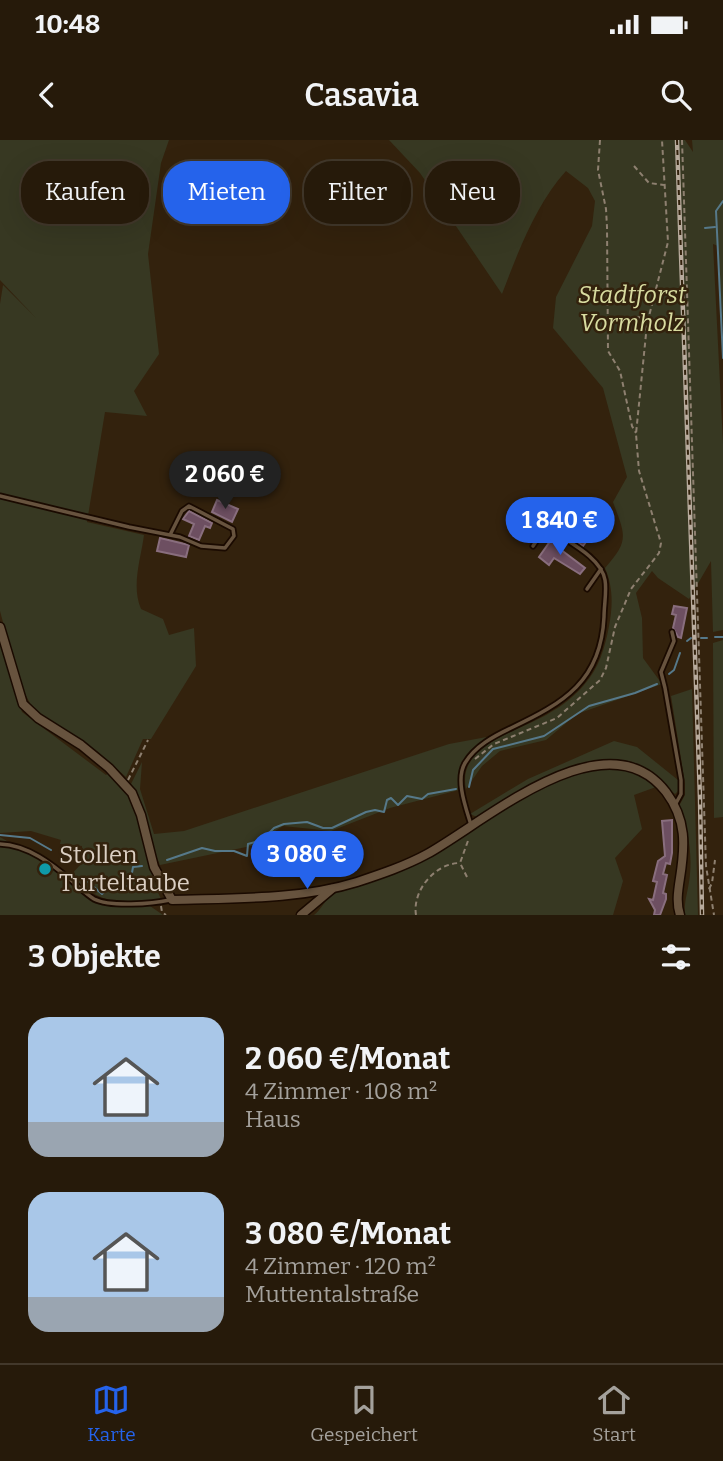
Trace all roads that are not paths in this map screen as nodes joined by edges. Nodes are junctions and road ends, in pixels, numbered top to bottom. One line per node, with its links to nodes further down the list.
1 (0, 496): 2 (lane)
2 (170, 535): 2 (lane)
3 (533, 547): 4 (lane)
4 (601, 569): 5 (lane); 9 (lane)
5 (587, 589)
6 (0, 627): 12 (street)
7 (672, 632): 8 (lane)
8 (675, 805): 9 (street); 13 (street)
9 (470, 826): 11 (street)
10 (0, 844): 12 (lane)
11 (332, 889): 12 (street); 14 (street)
12 (172, 900)
13 (678, 914)
14 (301, 915)

